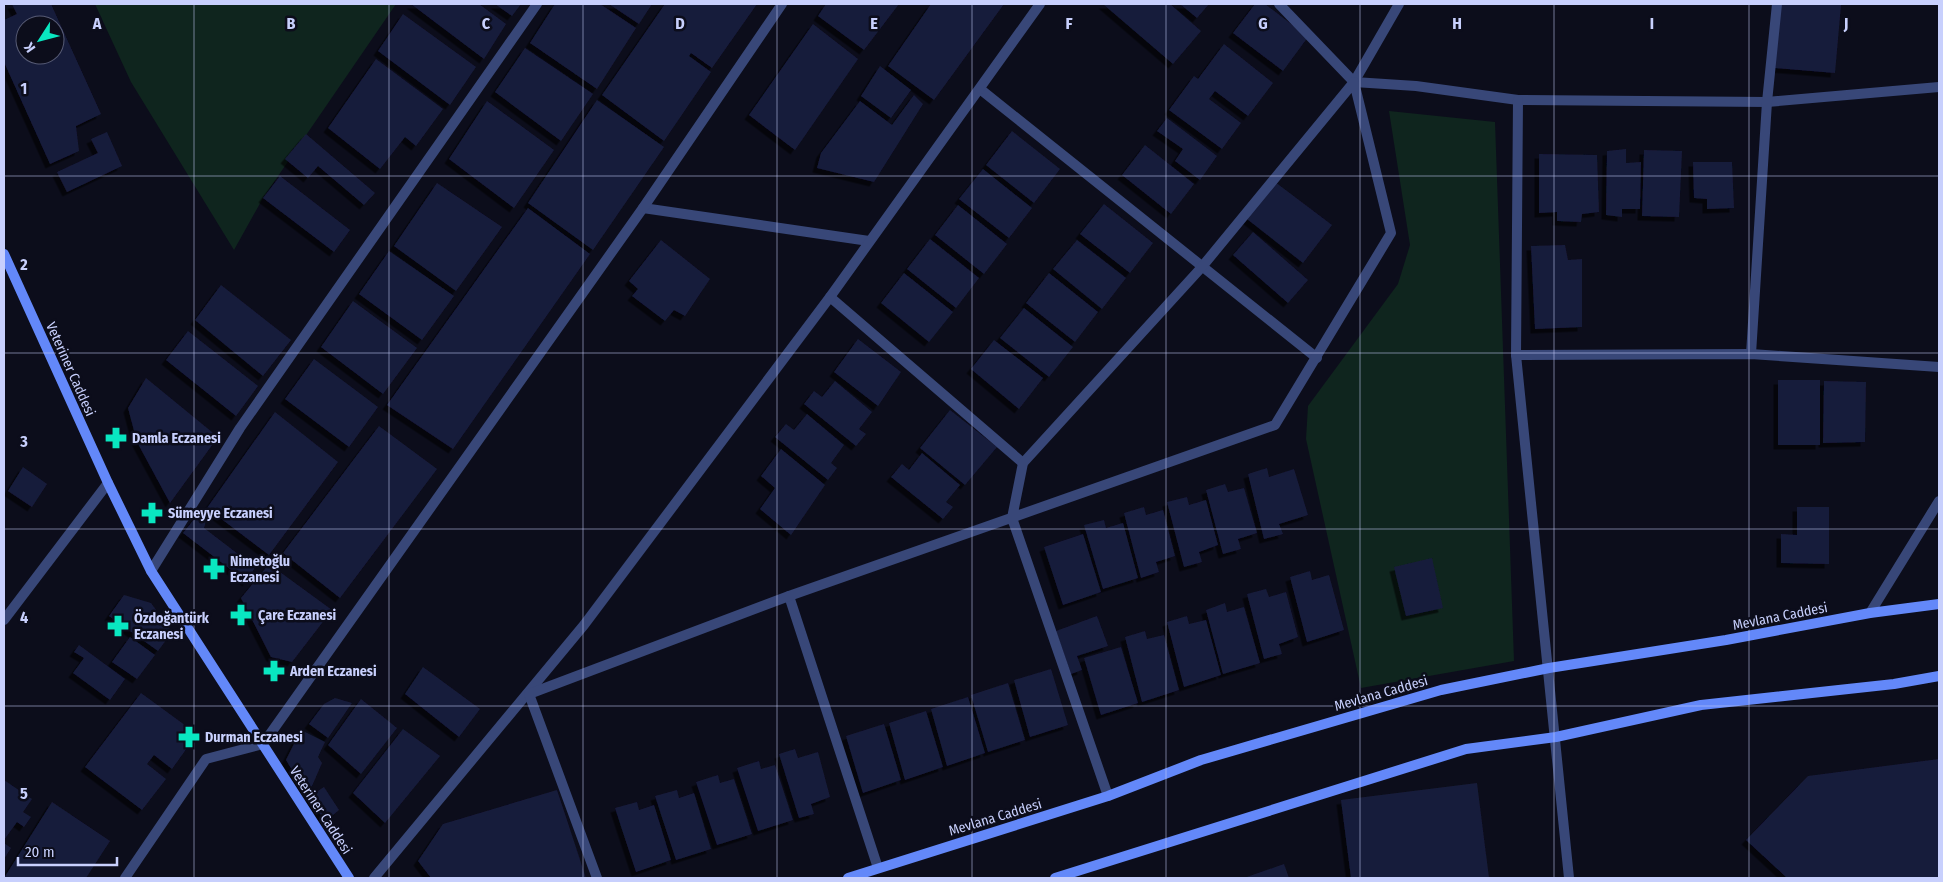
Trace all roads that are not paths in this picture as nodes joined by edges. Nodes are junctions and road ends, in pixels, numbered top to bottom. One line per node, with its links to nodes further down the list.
1 (537, 4): 25 (street)
2 (782, 4): 12 (street)
3 (1040, 4): 9 (street)
4 (1279, 4): 7 (street)
5 (1399, 4): 7 (street)
6 (1778, 4): 11 (street)
7 (1354, 82): 10 (street); 15 (street); 19 (street)
8 (1939, 87): 11 (street)
9 (980, 89): 13 (street); 15 (street)
10 (1518, 100): 11 (street); 18 (street)
11 (1767, 102): 17 (street)
12 (643, 208): 13 (street); 34 (street)
13 (869, 241): 16 (street)
14 (4, 254): 22 (main road, Veteriner Caddesi)
15 (1201, 268): 19 (street); 21 (street)
16 (830, 297): 21 (street); 32 (street)
17 (1751, 354): 18 (street); 20 (street)
18 (1516, 355): 30 (street)
19 (1317, 358): 24 (street)
20 (1939, 367)
21 (1023, 463): 24 (street)
22 (108, 483): 25 (main road, Veteriner Caddesi); 29 (street)
23 (1939, 502): 28 (street)
24 (1012, 518): 26 (street); 35 (street)
25 (151, 571): 34 (main road, Veteriner Caddesi)
26 (789, 596): 32 (street); 36 (street)
27 (1939, 604): 28 (main road, Mevlana Caddesi)
28 (1870, 613): 30 (main road, Mevlana Caddesi)
29 (4, 620)
30 (1549, 668): 33 (street); 35 (main road, Mevlana Caddesi)
31 (1939, 676): 33 (main road)
32 (529, 694): 39 (street); 40 (street)
33 (1556, 737): 42 (main road); 43 (street)
34 (263, 744): 37 (street); 38 (main road, Veteriner Caddesi)
35 (1108, 796): 36 (main road, Mevlana Caddesi)
36 (878, 868): 41 (main road, Mevlana Caddesi)
37 (125, 878)
38 (349, 878)
39 (374, 878)
40 (598, 878)
41 (848, 878)
42 (1055, 878)
43 (1569, 878)

